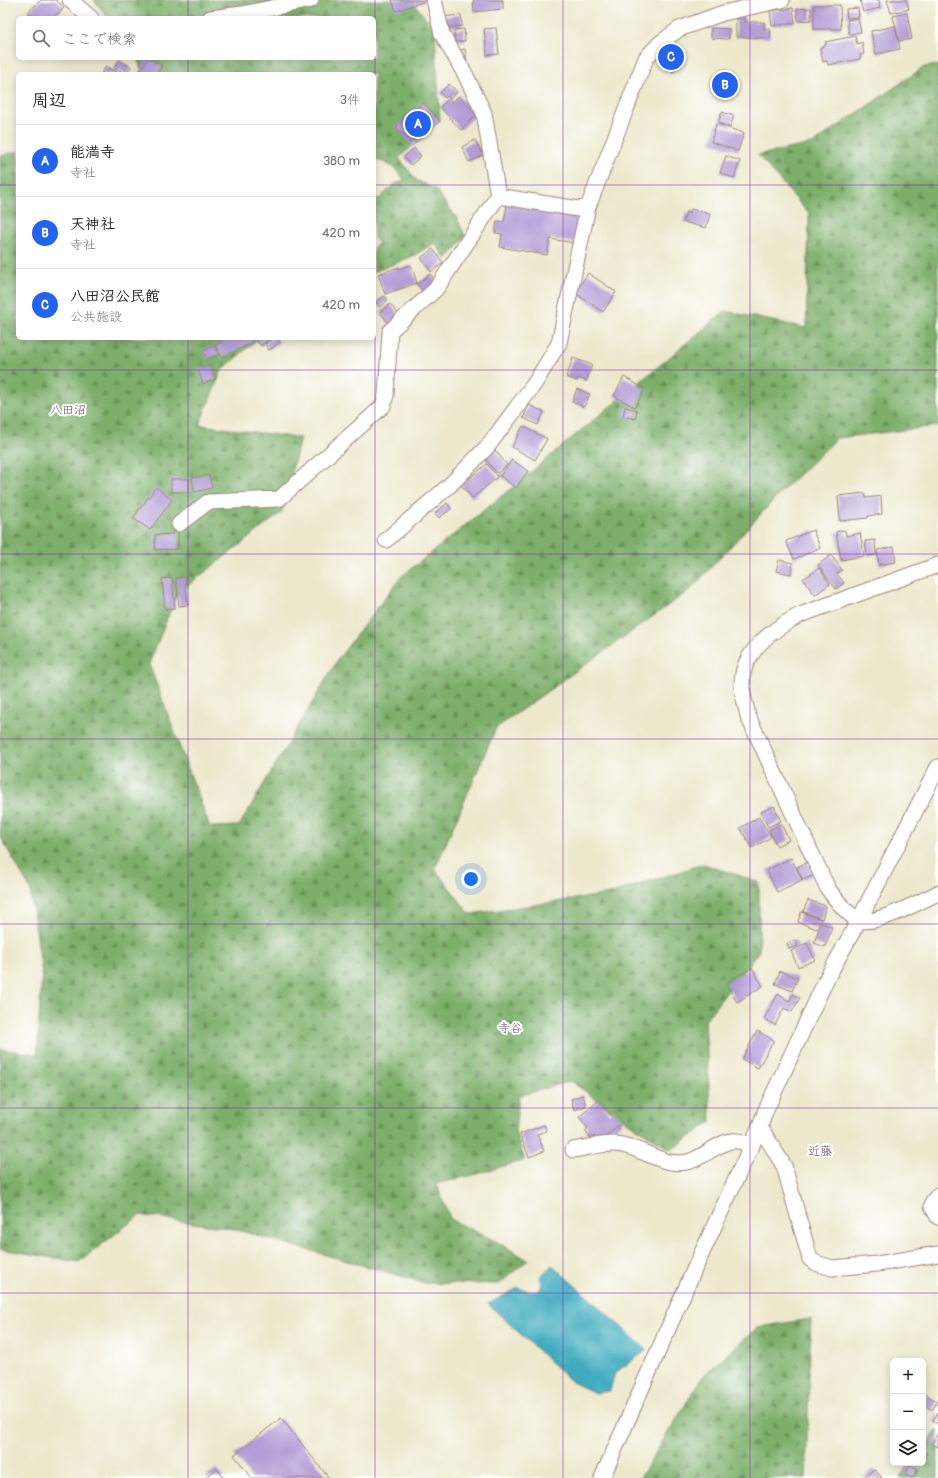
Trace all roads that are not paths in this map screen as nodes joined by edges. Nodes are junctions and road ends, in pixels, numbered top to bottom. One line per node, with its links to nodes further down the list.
1 (70, 0): 6 (street)
2 (311, 0): 7 (street)
3 (434, 0): 8 (street)
4 (782, 0): 5 (street)
5 (762, 2): 9 (street)
6 (89, 16)
7 (226, 16)
8 (498, 196): 9 (street); 10 (street)
9 (588, 207): 11 (street)
10 (179, 524)
11 (386, 540)
12 (938, 565): 15 (street)
13 (938, 767): 15 (street)
14 (938, 893): 15 (street)
15 (859, 920): 16 (street)
16 (760, 1127): 17 (street); 21 (street)
17 (752, 1146): 18 (street); 22 (street)
18 (573, 1150)
19 (938, 1195): 20 (street)
20 (938, 1216)
21 (938, 1254)
22 (602, 1478)

